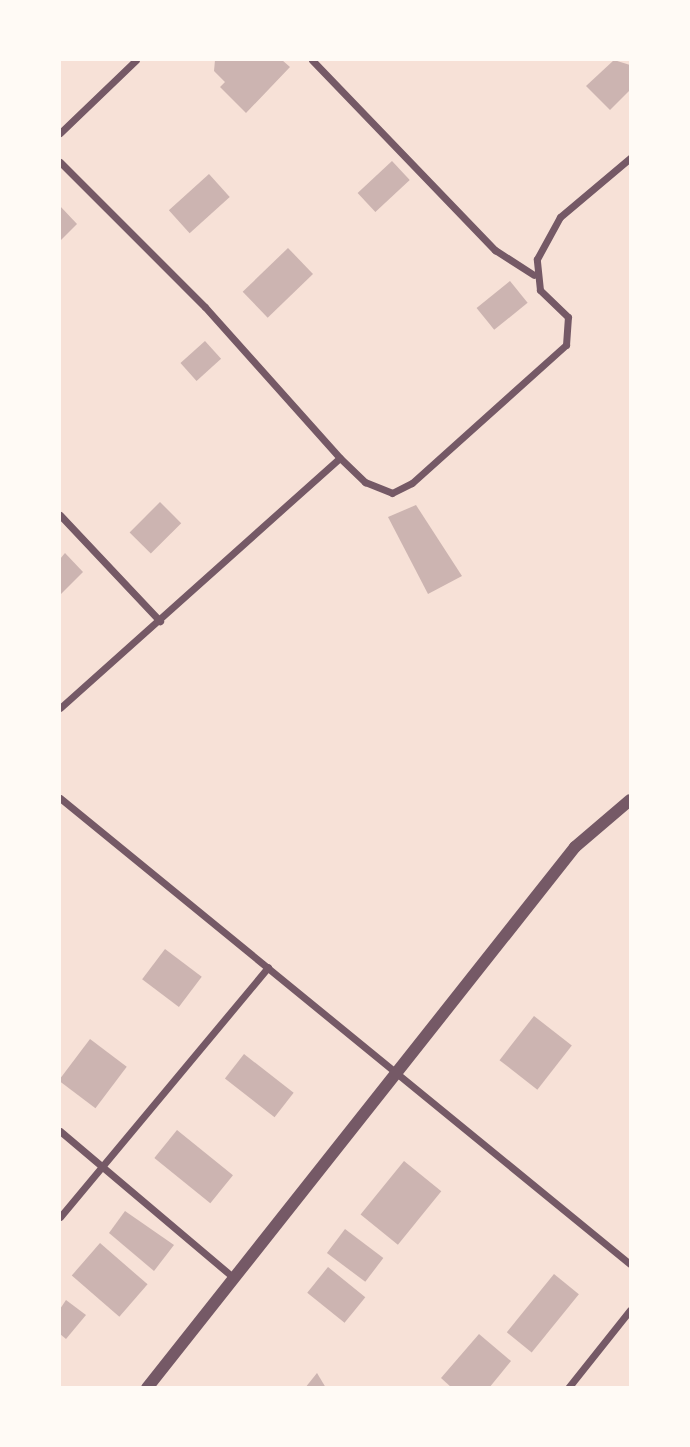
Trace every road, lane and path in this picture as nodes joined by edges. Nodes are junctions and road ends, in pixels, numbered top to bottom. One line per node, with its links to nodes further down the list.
1 (136, 60): 3 (street)
2 (312, 60): 6 (street)
3 (60, 133)
4 (631, 158): 6 (street)
5 (60, 162): 7 (street)
6 (534, 275): 7 (street)
7 (341, 458): 9 (street)
8 (60, 515): 9 (street)
9 (160, 621): 10 (street)
10 (60, 708)
11 (60, 798): 13 (street)
12 (631, 800): 14 (street)
13 (268, 967): 14 (street); 16 (street)
14 (397, 1072): 18 (street); 19 (street)
15 (60, 1131): 16 (street)
16 (103, 1166): 17 (street); 19 (street)
17 (60, 1217)
18 (631, 1264)
19 (234, 1278): 21 (street)
20 (631, 1310): 22 (street)
21 (148, 1388)
22 (568, 1388)

